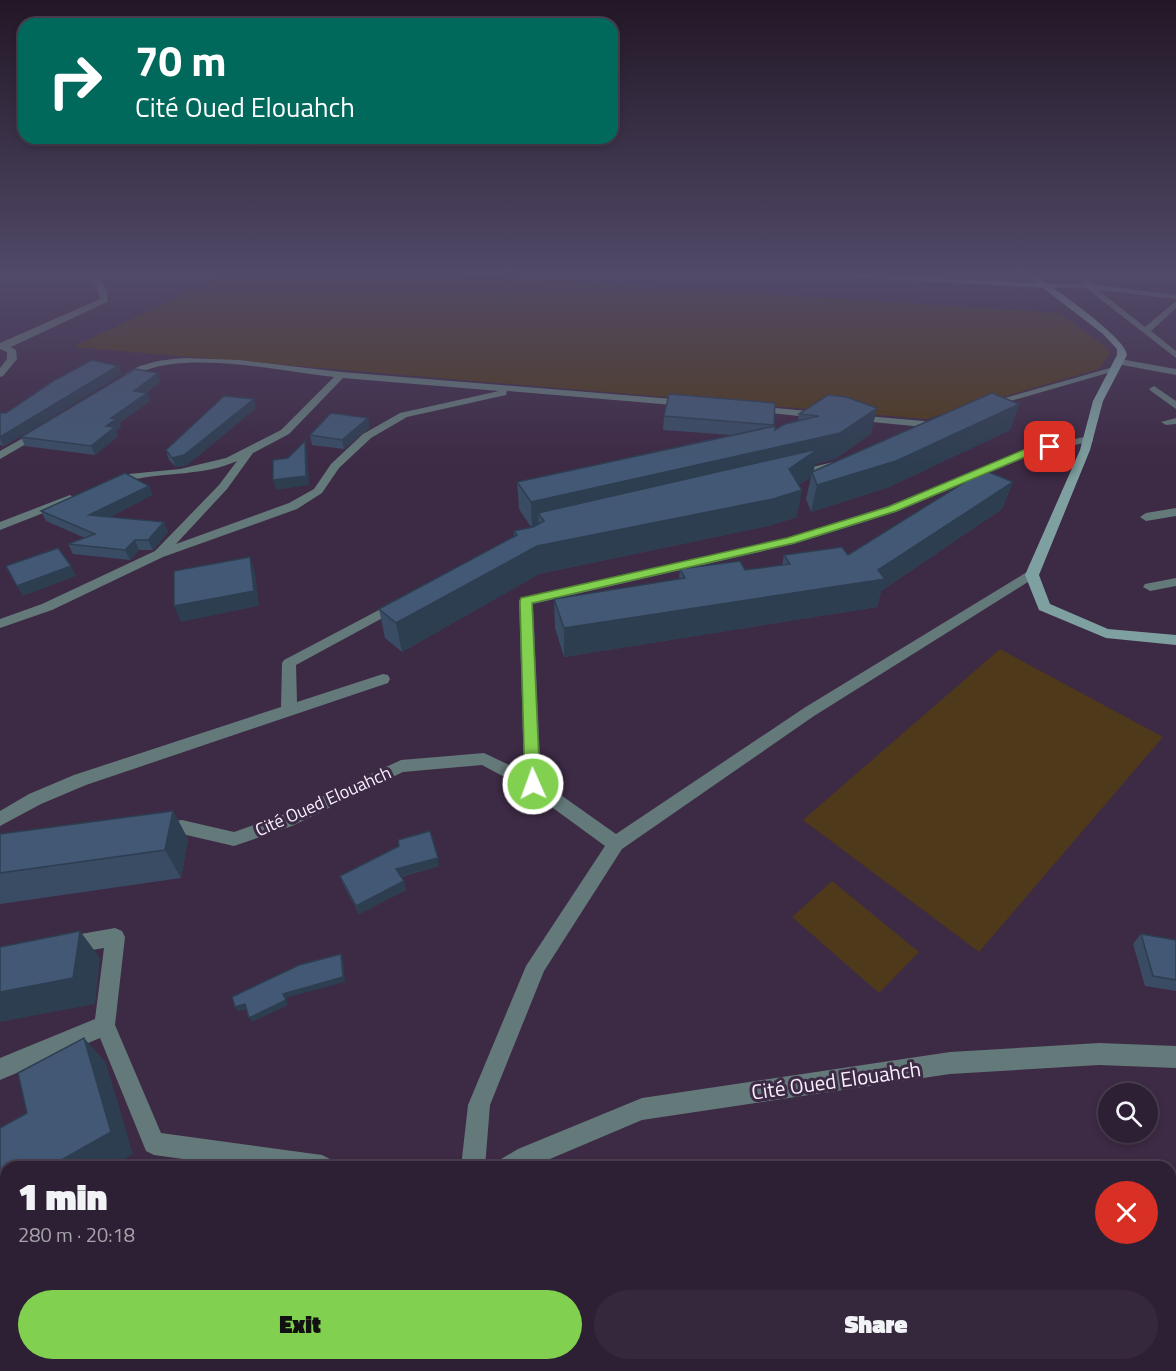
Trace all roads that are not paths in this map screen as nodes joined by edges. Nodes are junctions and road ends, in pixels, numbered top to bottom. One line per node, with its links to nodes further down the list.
1 (22, 337): 4 (street)
2 (1111, 337): 6 (main road)
3 (1153, 337): 5 (street)
4 (2, 346): 8 (street)
5 (1176, 355)
6 (1117, 366): 7 (street); 15 (street); 21 (main road)
7 (1176, 372)
8 (0, 374)
9 (341, 375): 10 (street); 11 (street); 22 (street)
10 (116, 385)
11 (518, 389): 13 (street); 31 (street)
12 (1154, 389): 14 (street)
13 (692, 404)
14 (1176, 406)
15 (978, 407)
16 (738, 408): 17 (street)
17 (831, 416)
18 (843, 417): 20 (street)
19 (53, 424): 23 (street)
20 (904, 434)
21 (1089, 439): 32 (main road); 40 (street)
22 (252, 449): 26 (street); 31 (street)
23 (0, 456)
24 (855, 460): 25 (street)
25 (785, 476)
26 (106, 485)
27 (84, 494): 30 (street)
28 (1176, 512): 29 (street)
29 (1146, 517)
30 (0, 526)
31 (159, 554): 36 (street)
32 (1032, 575): 37 (main road); 43 (street)
33 (1176, 582): 34 (street)
34 (1150, 587)
35 (403, 601): 39 (street)
36 (0, 624)
37 (1176, 640)
38 (383, 679): 39 (street)
39 (289, 710): 41 (street)
40 (533, 784): 42 (street, Cité Oued Elouahch); 43 (street, Cité Oued Elouahch)
41 (0, 819)
42 (148, 829)
43 (616, 844): 49 (street)
44 (46, 950): 45 (street)
45 (105, 1025): 47 (street); 48 (street)
46 (1176, 1057): 50 (street, Cité Oued Elouahch)
47 (0, 1069)
48 (280, 1161)
49 (474, 1161)
50 (519, 1161)

